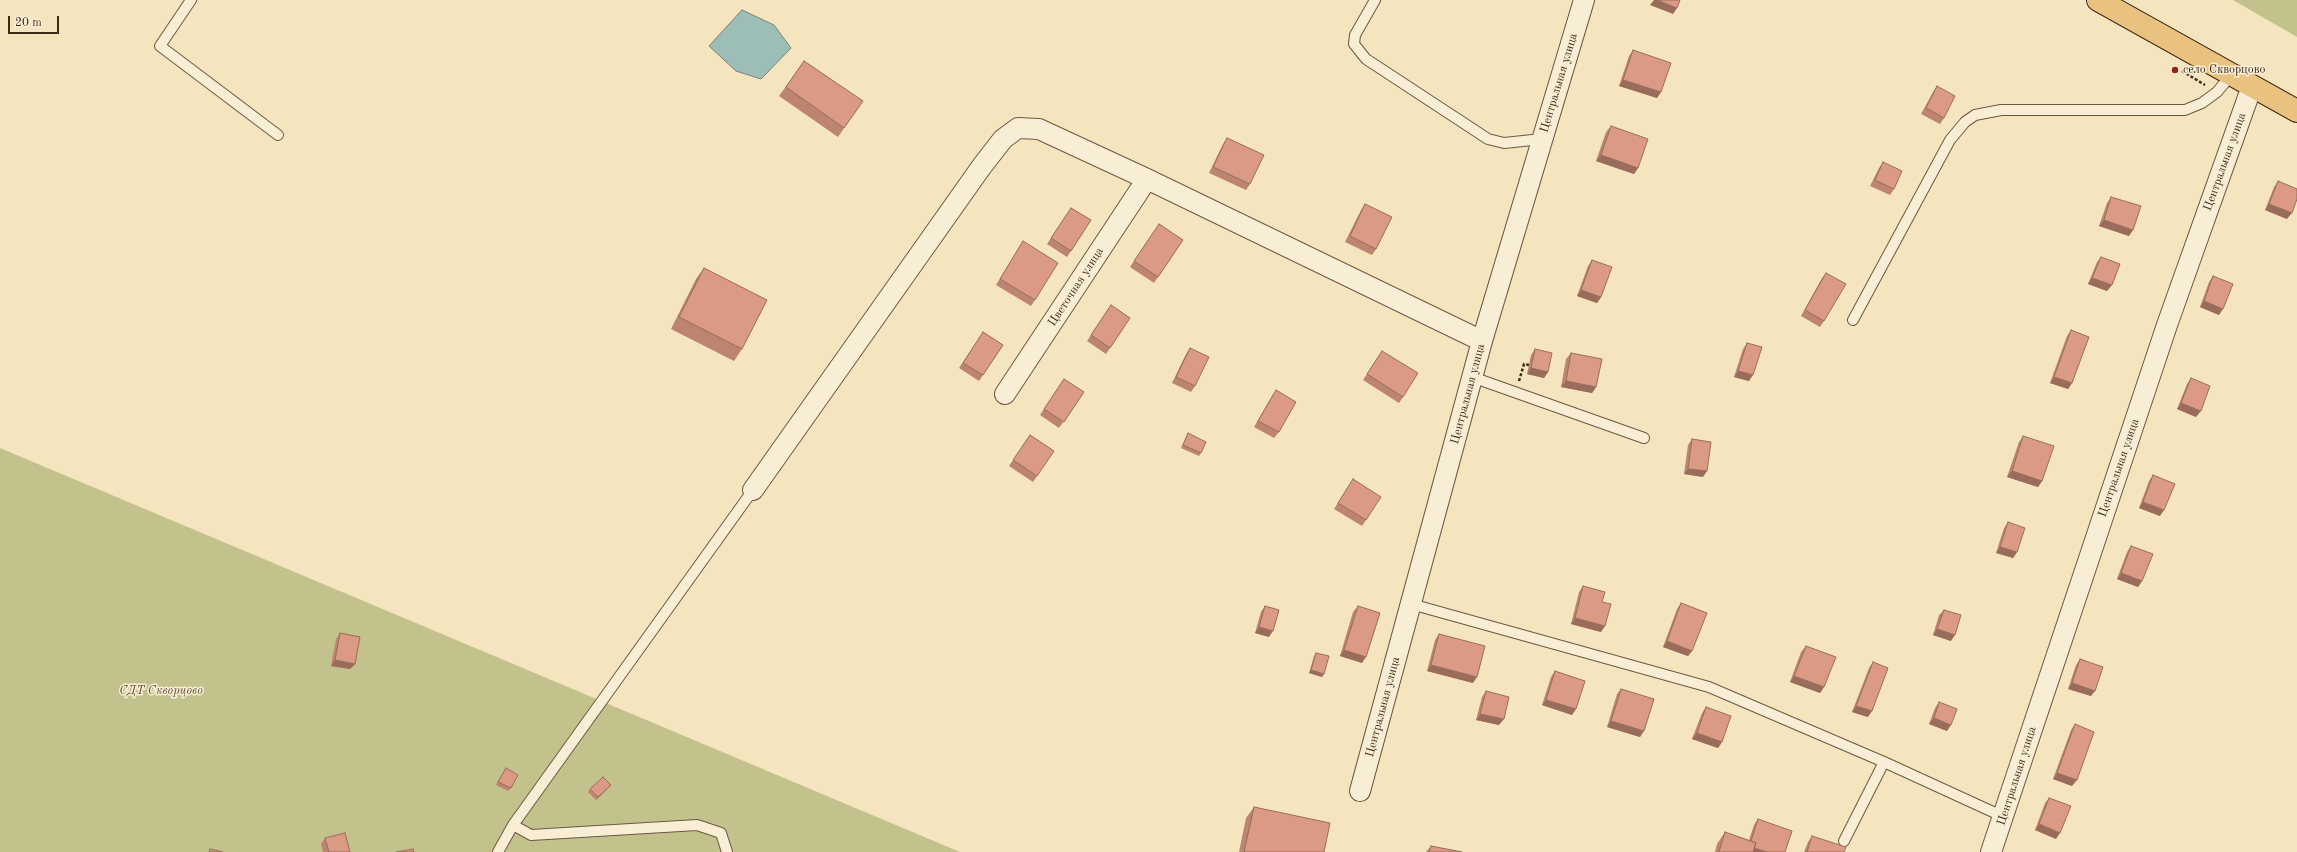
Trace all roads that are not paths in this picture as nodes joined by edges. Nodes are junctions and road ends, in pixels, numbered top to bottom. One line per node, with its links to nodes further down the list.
1 (191, 0): 8 (lane)
2 (1375, 0): 9 (lane)
3 (1584, 0): 9 (street, Центральная улица)
4 (2098, 0): 5 (highway)
5 (2231, 75): 6 (highway); 11 (lane)
6 (2252, 86): 7 (highway); 20 (street, Центральная улица)
7 (2297, 111)
8 (278, 135)
9 (1542, 139): 12 (street, Центральная улица)
10 (1147, 179): 12 (street); 14 (street, Цветочная улица); 16 (street)
11 (1853, 320)
12 (1482, 341): 13 (street, Центральная улица)
13 (1472, 376): 15 (lane); 17 (street, Центральная улица)
14 (1005, 394)
15 (1644, 438)
16 (753, 490): 21 (lane)
17 (1411, 604): 18 (lane); 19 (street, Центральная улица)
18 (1884, 762): 20 (lane); 22 (lane)
19 (1360, 791)
20 (2004, 817): 25 (street, Центральная улица)
21 (514, 825): 23 (lane); 24 (lane)
22 (1844, 841)
23 (498, 852)
24 (727, 852)
25 (1991, 852)

